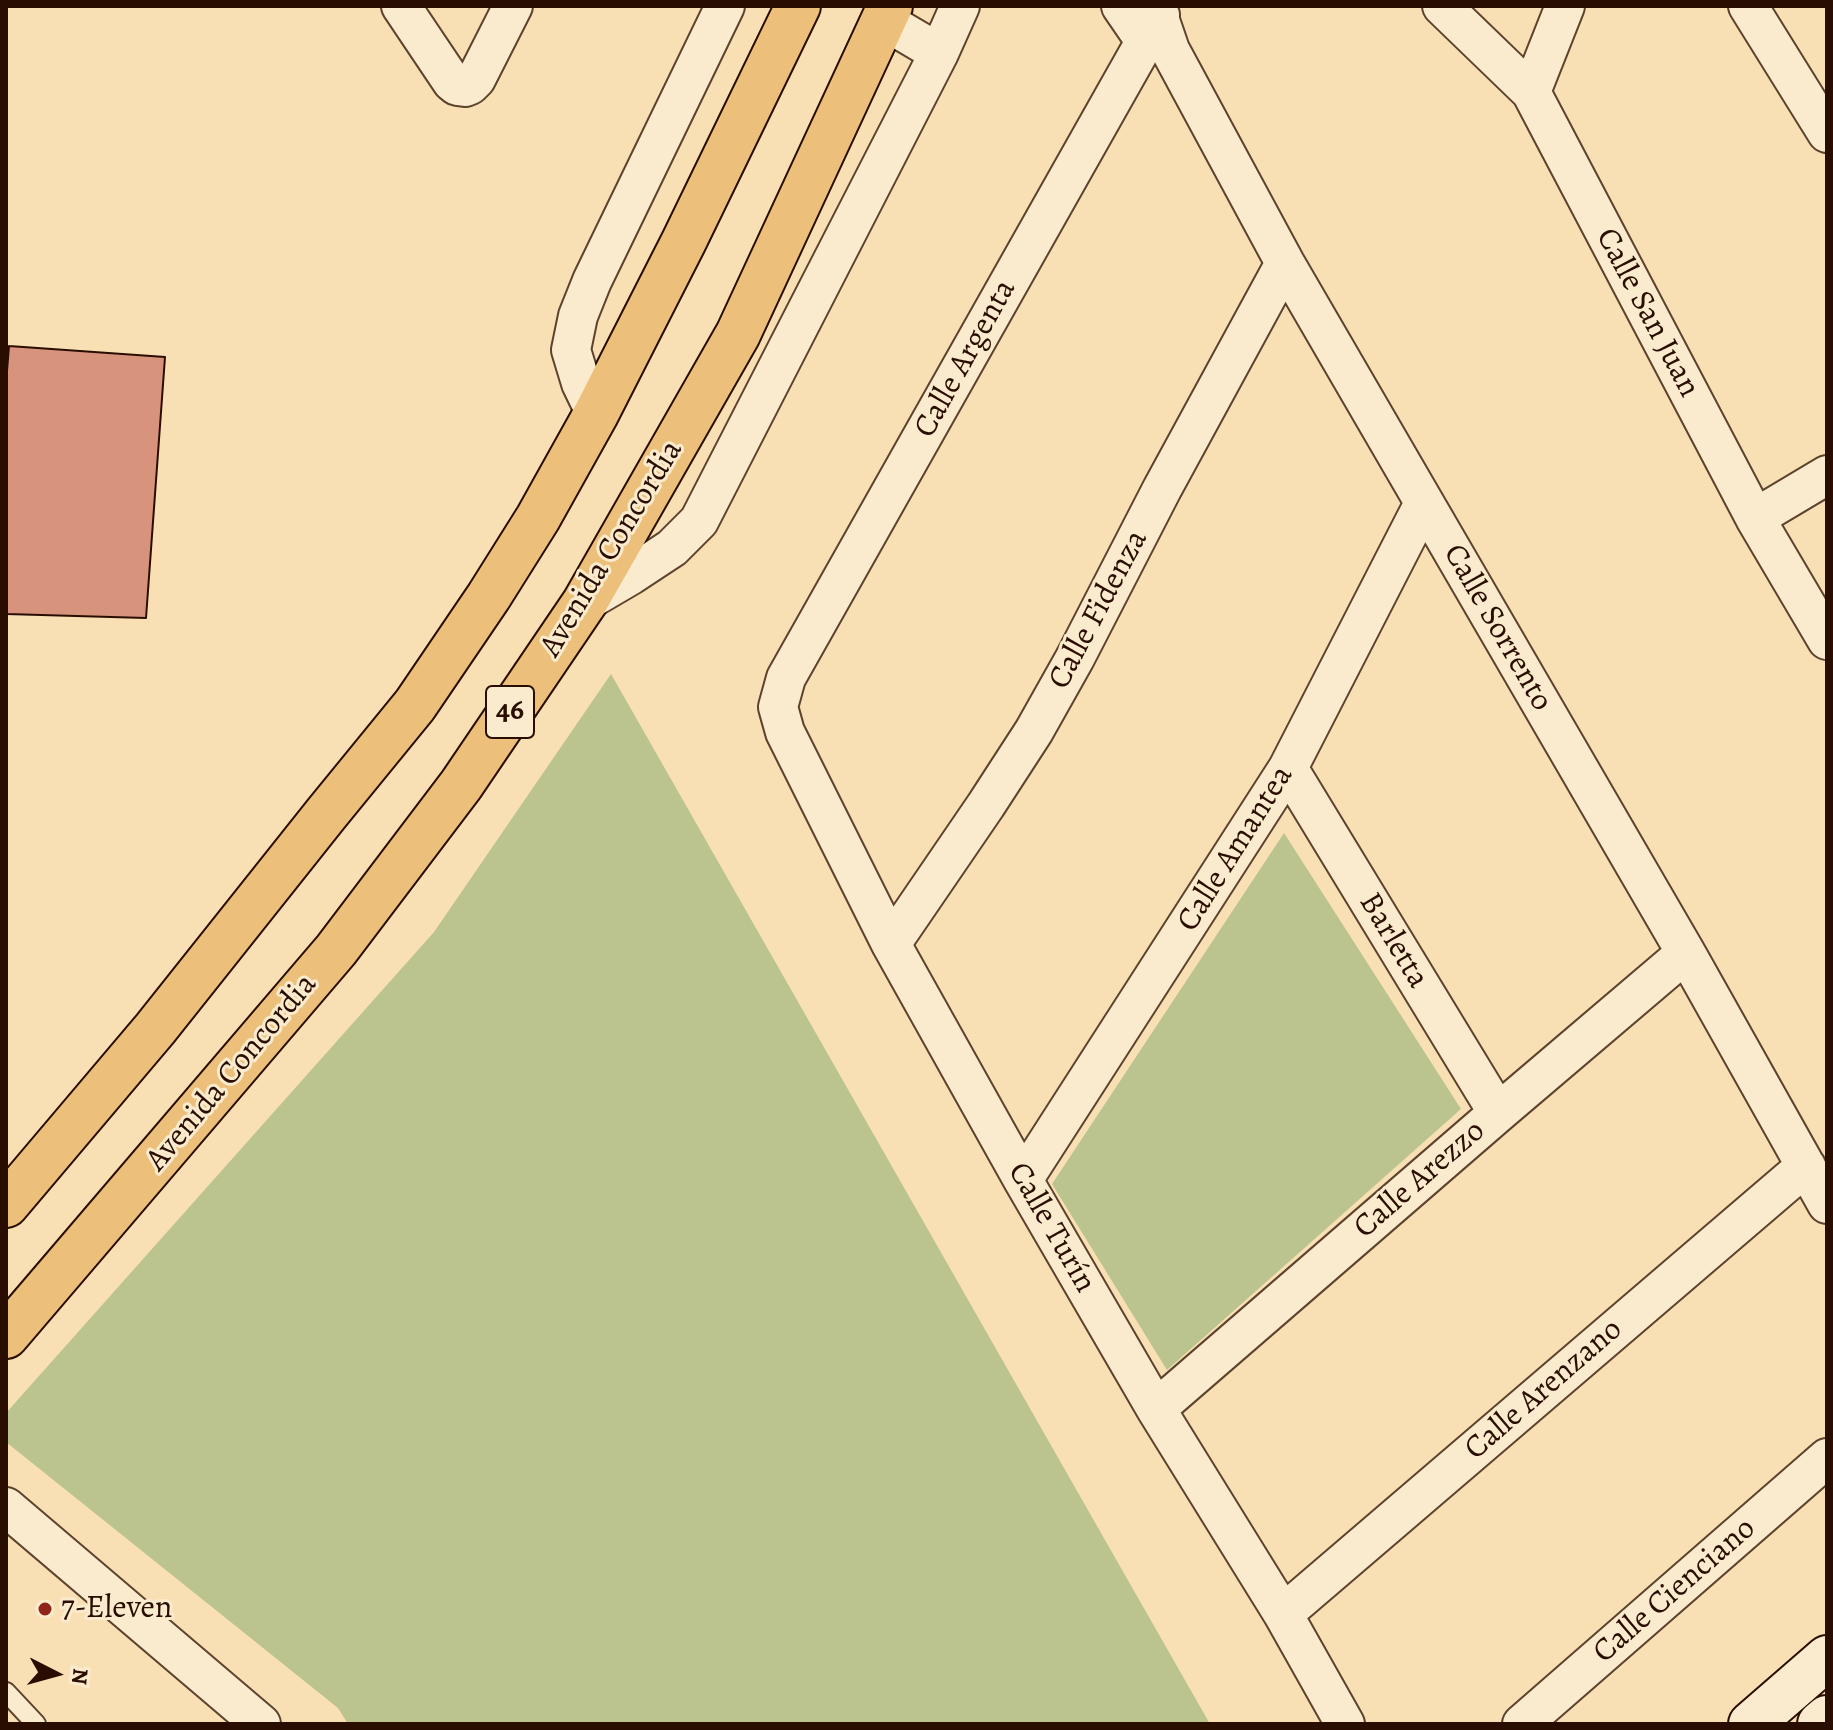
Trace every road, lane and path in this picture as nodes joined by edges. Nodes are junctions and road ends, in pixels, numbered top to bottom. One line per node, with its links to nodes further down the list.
1 (401, 6): 2 (street)
2 (513, 6)
3 (725, 6): 17 (street)
4 (811, 6): 11 (main road)
5 (960, 6): 13 (street)
6 (1121, 6): 12 (street)
7 (1442, 6): 14 (street, Calle San Juan)
8 (1565, 6): 14 (street)
9 (1748, 6): 15 (street)
10 (886, 13): 13 (street); 21 (main road, Avenida Concordia / 46)
11 (790, 23): 17 (main road, 46)
12 (1158, 28): 16 (street, Calle Sorrento); 23 (street, Calle Argenta)
13 (939, 53): 21 (street)
14 (1531, 92): 20 (street, Calle San Juan)
15 (1827, 133)
16 (1285, 263): 19 (street, Calle Sorrento); 25 (street, Calle Fidenza)
17 (596, 414): 27 (main road, 46)
18 (1827, 475): 20 (street)
19 (1424, 503): 24 (street, Calle Amantea); 26 (street, Calle Sorrento)
20 (1755, 518): 22 (street, Calle San Juan)
21 (585, 602): 34 (main road, Avenida Concordia / 46)
22 (1827, 640)
23 (780, 718): 25 (street, Calle Turín)
24 (1288, 768): 28 (street, Barletta); 30 (street, Calle Amantea)
25 (891, 944): 30 (street, Calle Turín)
26 (1686, 953): 28 (street, Calle Arezzo); 29 (street, Calle Sorrento)
27 (155, 1029): 32 (main road, 46); 33 (main road)
28 (1498, 1113): 35 (street, Calle Arezzo)
29 (1806, 1166): 31 (street, Calle Sorrento); 38 (street, Calle Arenzano)
30 (1023, 1180): 35 (street, Calle Turín)
31 (1827, 1204)
32 (6, 1205)
33 (6, 1236)
34 (6, 1336)
35 (1156, 1409): 38 (street, Calle Turín)
36 (1827, 1458): 45 (street, Calle Cienciano)
37 (6, 1507): 43 (street)
38 (1283, 1614): 44 (street, Calle Turín)
39 (1827, 1658): 46 (street)
40 (6, 1692): 42 (lane)
41 (1827, 1718): 47 (street)
42 (36, 1724)
43 (261, 1724)
44 (1345, 1724)
45 (1522, 1724)
46 (1751, 1724)
47 (1820, 1724)

